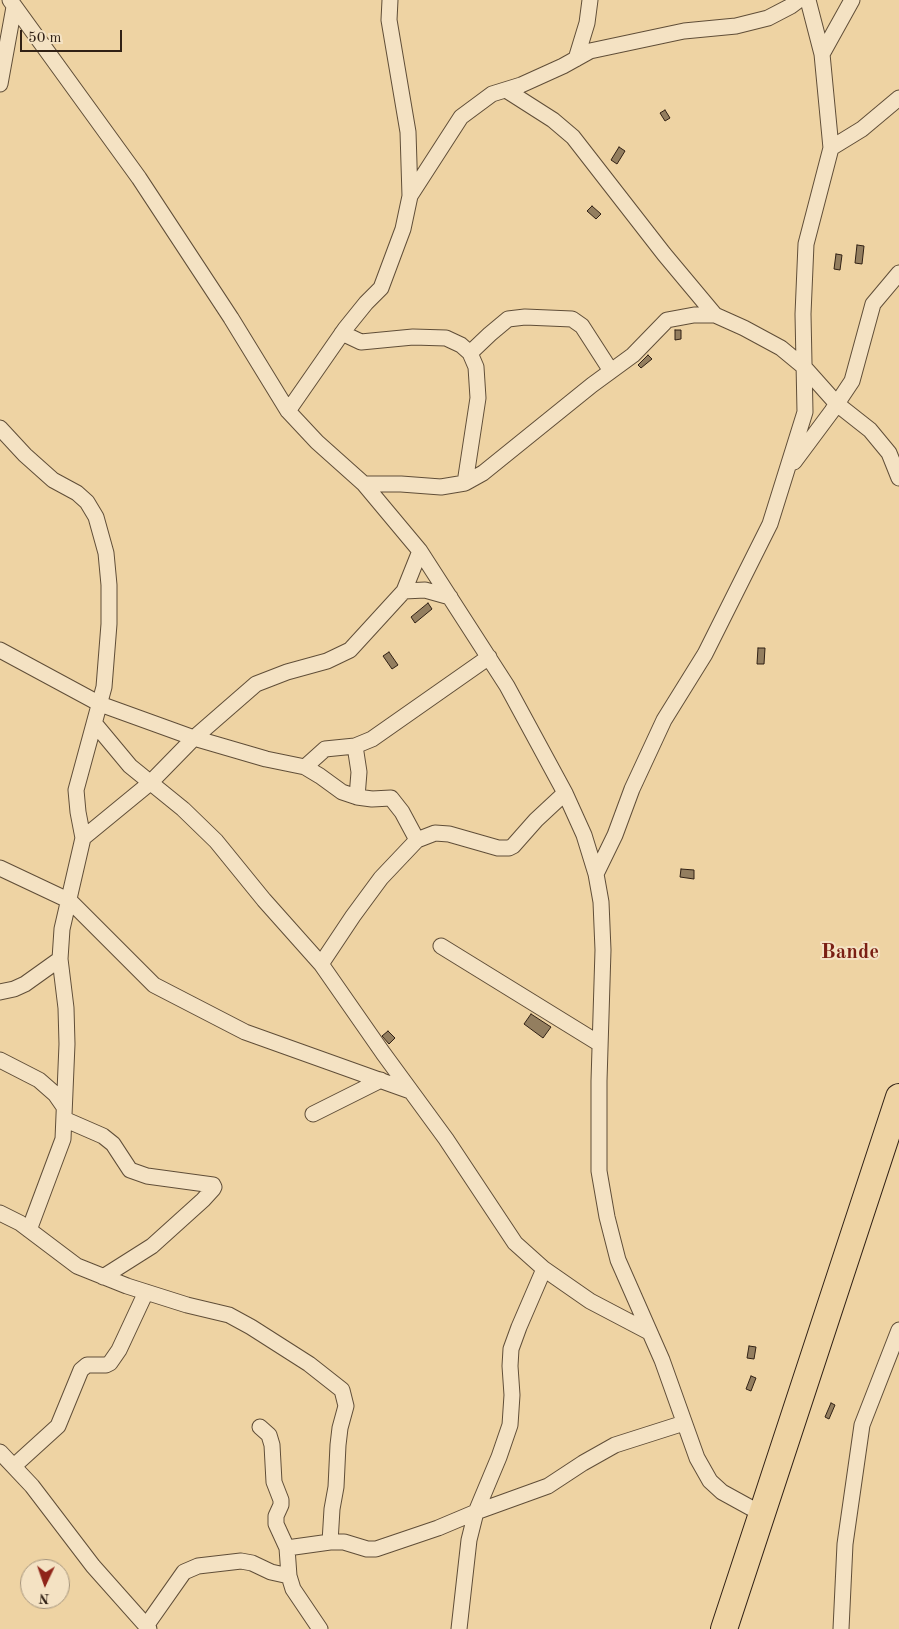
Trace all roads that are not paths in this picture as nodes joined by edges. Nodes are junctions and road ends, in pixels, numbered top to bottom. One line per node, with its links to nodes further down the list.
1 (390, 0): 15 (street)
2 (590, 0): 10 (street)
3 (799, 0): 10 (street)
4 (808, 0): 7 (street)
5 (852, 0): 8 (street)
6 (9, 8): 11 (street); 23 (street)
7 (813, 16): 8 (street); 9 (street)
8 (840, 21): 9 (street)
9 (822, 54): 14 (street)
10 (576, 59): 12 (street)
11 (0, 84)
12 (506, 90): 15 (street); 17 (street)
13 (899, 98): 14 (street)
14 (831, 148): 20 (street)
15 (410, 196): 18 (street)
16 (899, 273): 22 (street)
17 (715, 315): 20 (street); 21 (street)
18 (342, 333): 19 (street); 23 (street)
19 (470, 354): 21 (street); 27 (street)
20 (804, 367): 22 (street); 25 (street)
21 (611, 372): 27 (street)
22 (837, 404): 25 (street); 26 (street)
23 (288, 411): 28 (street)
24 (0, 428): 34 (street)
25 (787, 471): 45 (street)
26 (899, 478)
27 (465, 482): 28 (street)
28 (364, 484): 29 (street)
29 (420, 551): 30 (street); 31 (street)
30 (404, 591): 31 (street); 36 (street)
31 (450, 597): 33 (street)
32 (0, 650): 34 (street)
33 (489, 658): 37 (street); 40 (street)
34 (100, 704): 35 (street); 36 (street)
35 (95, 724): 39 (street); 42 (street)
36 (194, 738): 38 (street); 39 (street)
37 (355, 746): 38 (street); 41 (street)
38 (305, 767): 41 (street)
39 (150, 783): 42 (street); 49 (street)
40 (565, 794): 43 (street); 45 (street)
41 (357, 797): 43 (street)
42 (84, 838): 46 (street)
43 (417, 840): 49 (street)
44 (0, 868): 46 (street)
45 (596, 874): 51 (street)
46 (70, 901): 48 (street); 53 (street)
47 (441, 946): 51 (street)
48 (60, 958): 50 (street); 56 (street)
49 (321, 964): 54 (street)
50 (0, 992)
51 (600, 1044): 64 (street)
52 (0, 1060): 56 (street)
53 (381, 1080): 54 (street); 57 (street)
54 (410, 1091): 60 (street)
55 (899, 1097): 70 (highway)
56 (64, 1113): 59 (street); 61 (street)
57 (313, 1114)
58 (0, 1213): 59 (street)
59 (30, 1230): 61 (street)
60 (544, 1269): 64 (street); 69 (street)
61 (103, 1277): 62 (street)
62 (146, 1292): 68 (street); 71 (street)
63 (899, 1330): 78 (street)
64 (649, 1332): 65 (street)
65 (684, 1423): 69 (street); 70 (street)
66 (260, 1427): 72 (street)
67 (0, 1452): 68 (street)
68 (14, 1466): 74 (street)
69 (476, 1512): 71 (street); 76 (street)
70 (762, 1514): 77 (highway)
71 (330, 1542): 72 (street)
72 (287, 1548): 73 (street)
73 (288, 1576): 74 (street); 75 (street)
74 (148, 1628)
75 (320, 1629)
76 (459, 1629)
77 (724, 1629)
78 (841, 1629)

